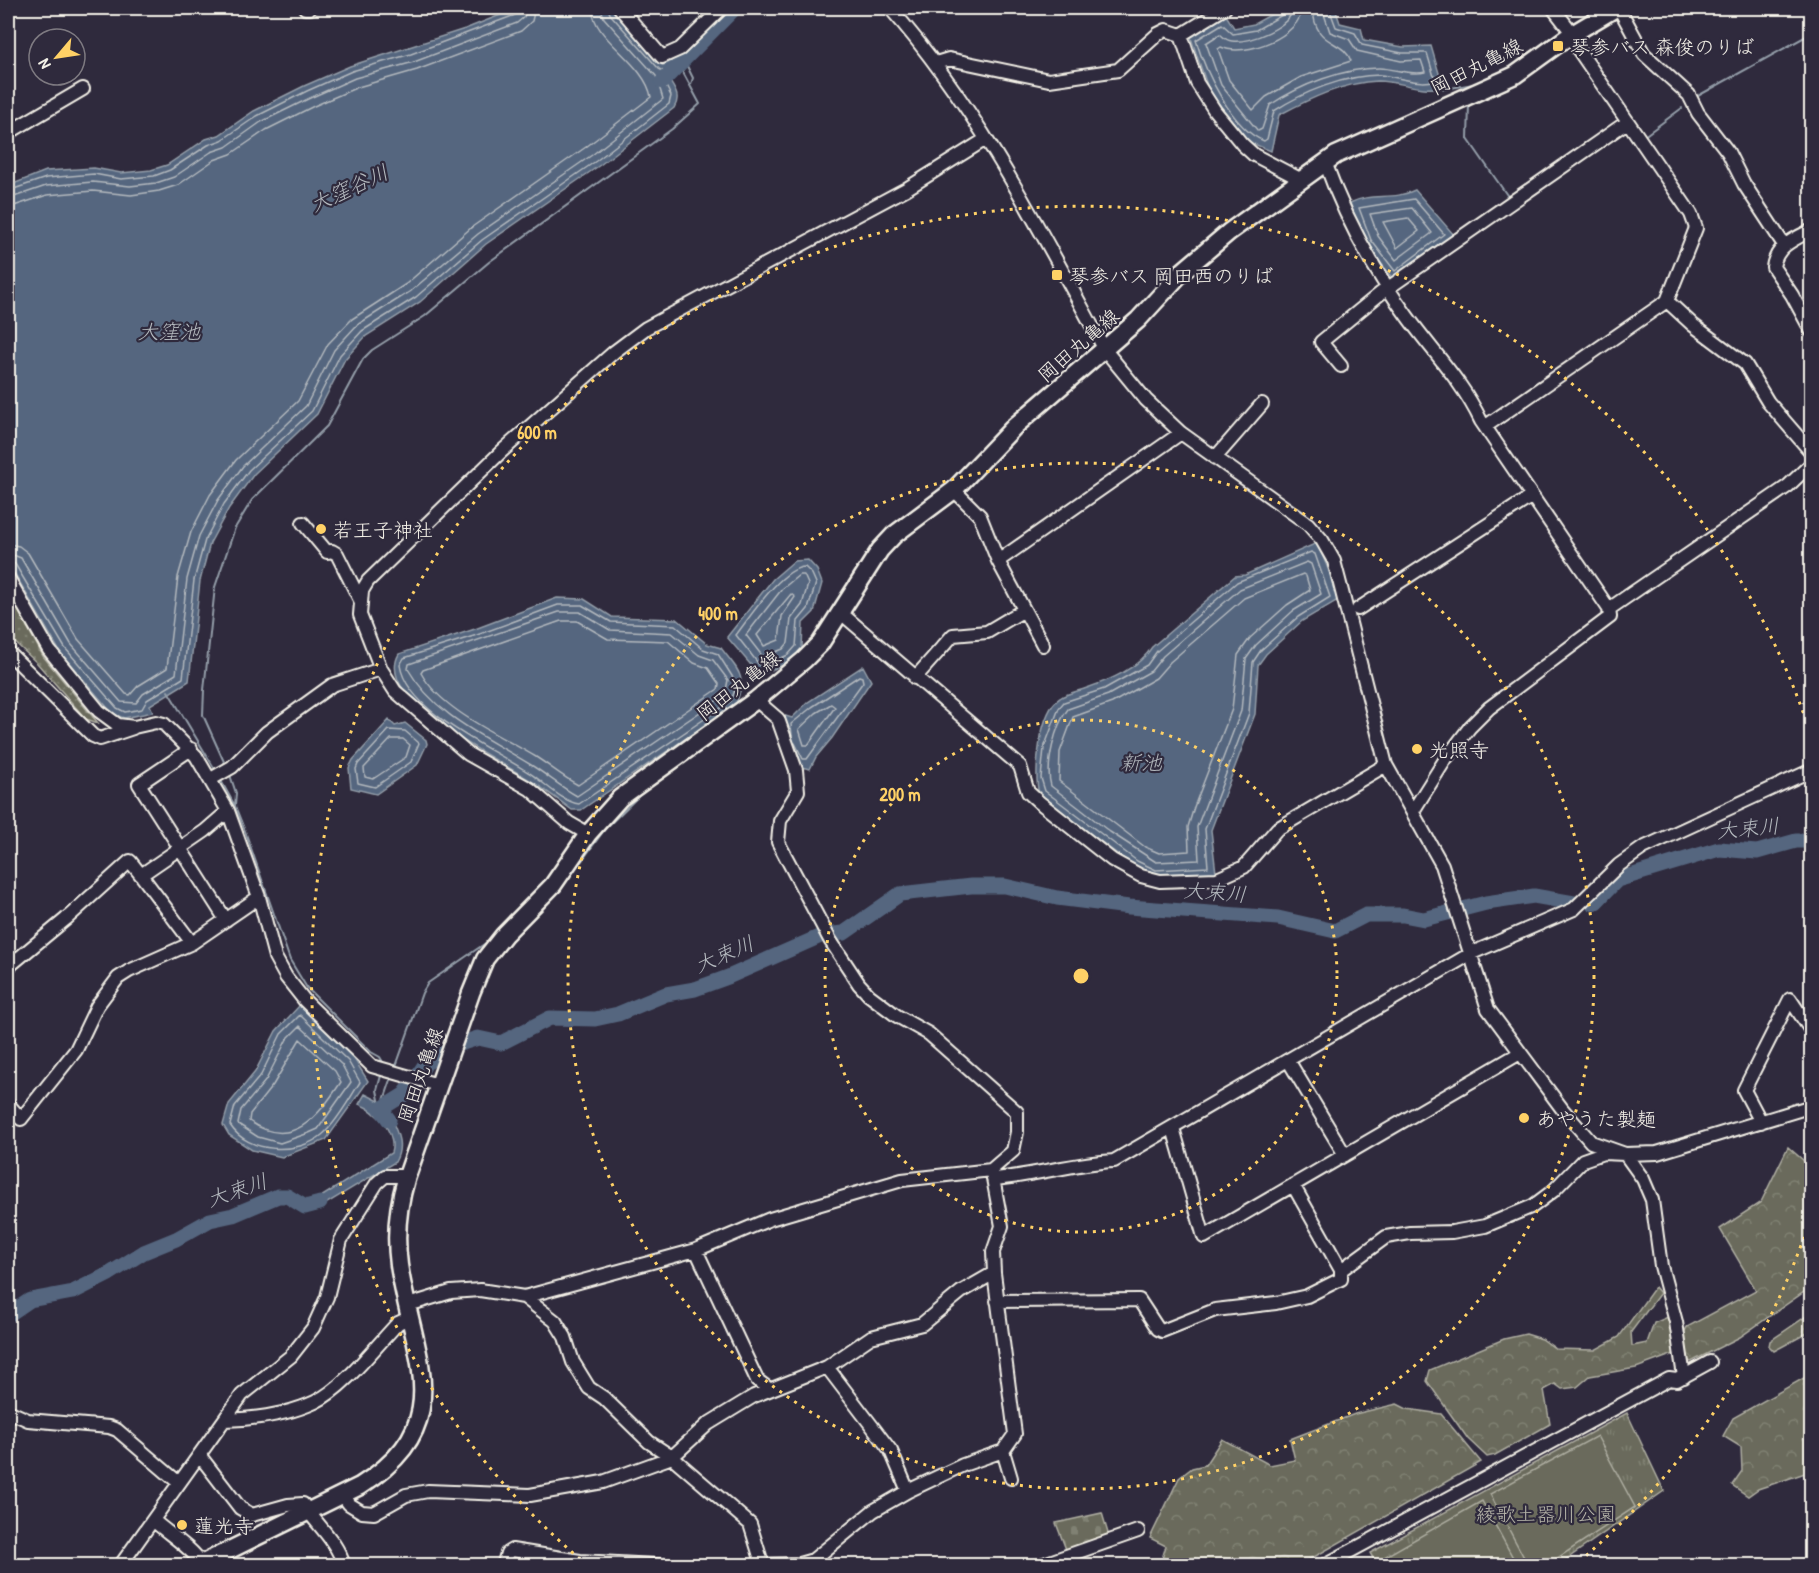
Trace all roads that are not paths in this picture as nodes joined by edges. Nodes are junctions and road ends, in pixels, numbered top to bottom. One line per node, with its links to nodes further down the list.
1 (305, 8): 2 (street)
2 (310, 8)
3 (623, 8): 4 (street)
4 (722, 8)
5 (890, 8): 11 (street)
6 (1225, 8): 10 (street)
7 (1553, 8): 9 (street)
8 (1618, 8): 9 (main road, 岡田丸亀線); 19 (street)
9 (1570, 31): 13 (street); 16 (main road, 岡田丸亀線)
10 (1181, 35): 11 (street); 17 (street)
11 (936, 63): 15 (street)
12 (83, 89): 14 (street)
13 (1627, 122): 20 (street); 21 (street)
14 (8, 134)
15 (986, 139): 23 (street); 36 (street)
16 (1325, 162): 17 (main road, 岡田丸亀線); 20 (street)
17 (1300, 179): 23 (main road, 岡田丸亀線)
18 (1812, 230): 19 (street)
19 (1784, 245): 22 (street)
20 (1389, 288): 24 (street); 26 (street)
21 (1667, 301): 26 (street); 28 (street)
22 (1812, 332)
23 (1105, 350): 27 (street); 31 (main road, 岡田丸亀線)
24 (1341, 366)
25 (1262, 404): 29 (street)
26 (1486, 426): 32 (street)
27 (1181, 433): 29 (street); 34 (street)
28 (1812, 453)
29 (1215, 458): 48 (street)
30 (1812, 463): 38 (street)
31 (954, 490): 34 (street); 40 (main road, 岡田丸亀線)
32 (1532, 496): 37 (street); 38 (street)
33 (303, 523): 36 (street)
34 (998, 561): 39 (street)
35 (8, 578): 46 (street)
36 (360, 600): 43 (street)
37 (1358, 609)
38 (1609, 609): 52 (street)
39 (1024, 610): 41 (street); 44 (street)
40 (842, 613): 44 (street); 45 (main road, 岡田丸亀線)
41 (1042, 645)
42 (8, 652): 46 (street)
43 (381, 669): 50 (street); 53 (street)
44 (915, 678): 48 (street)
45 (756, 700): 53 (main road, 岡田丸亀線); 71 (street)
46 (134, 727): 47 (street)
47 (192, 749): 50 (street); 54 (street)
48 (1386, 765): 52 (street)
49 (1812, 770): 59 (street)
50 (221, 773): 51 (street)
51 (228, 811): 54 (street); 56 (street)
52 (1413, 811): 59 (street)
53 (588, 834): 64 (main road, 岡田丸亀線)
54 (180, 849): 55 (street); 57 (street)
55 (141, 875): 58 (street); 60 (street)
56 (259, 897): 57 (street); 64 (street)
57 (226, 920): 58 (street)
58 (192, 943): 65 (street)
59 (1472, 953): 62 (street); 63 (street)
60 (8, 967)
61 (1812, 1032): 67 (street)
62 (1520, 1053): 69 (street); 70 (street)
63 (1288, 1060): 68 (street); 70 (street)
64 (438, 1085): 72 (main road, 岡田丸亀線)
65 (8, 1104)
66 (1812, 1106): 67 (street)
67 (1761, 1122): 69 (street)
68 (1173, 1128): 71 (street); 73 (street)
69 (1625, 1154): 75 (street); 82 (street)
70 (1345, 1155): 73 (street)
71 (992, 1175): 74 (street); 76 (street)
72 (407, 1176): 79 (main road, 岡田丸亀線); 85 (street)
73 (1293, 1185): 75 (street)
74 (696, 1250): 77 (street); 83 (street)
75 (1341, 1270): 78 (street)
76 (994, 1273): 78 (street); 81 (street)
77 (524, 1297): 79 (street); 88 (street)
78 (997, 1301): 86 (street)
79 (408, 1312): 85 (street); 92 (main road, 岡田丸亀線)
80 (1710, 1362): 82 (street)
81 (827, 1367): 83 (street); 91 (street)
82 (1684, 1377): 103 (street)
83 (769, 1389): 88 (street)
84 (8, 1411): 90 (street)
85 (225, 1420): 87 (street)
86 (1003, 1451): 89 (street); 91 (street)
87 (200, 1456): 90 (street); 93 (street)
88 (672, 1457): 92 (street); 97 (street)
89 (1011, 1478)
90 (179, 1483): 94 (street)
91 (908, 1491): 97 (street)
92 (343, 1496): 93 (main road, 岡田丸亀線)
93 (308, 1512): 96 (main road, 岡田丸亀線); 99 (street)
94 (153, 1520): 96 (street); 98 (street)
95 (1138, 1531): 102 (street)
96 (199, 1564)
97 (760, 1565)
98 (120, 1566)
99 (344, 1566)
100 (503, 1566): 101 (street)
101 (674, 1566)
102 (1038, 1566)
103 (1323, 1566)

